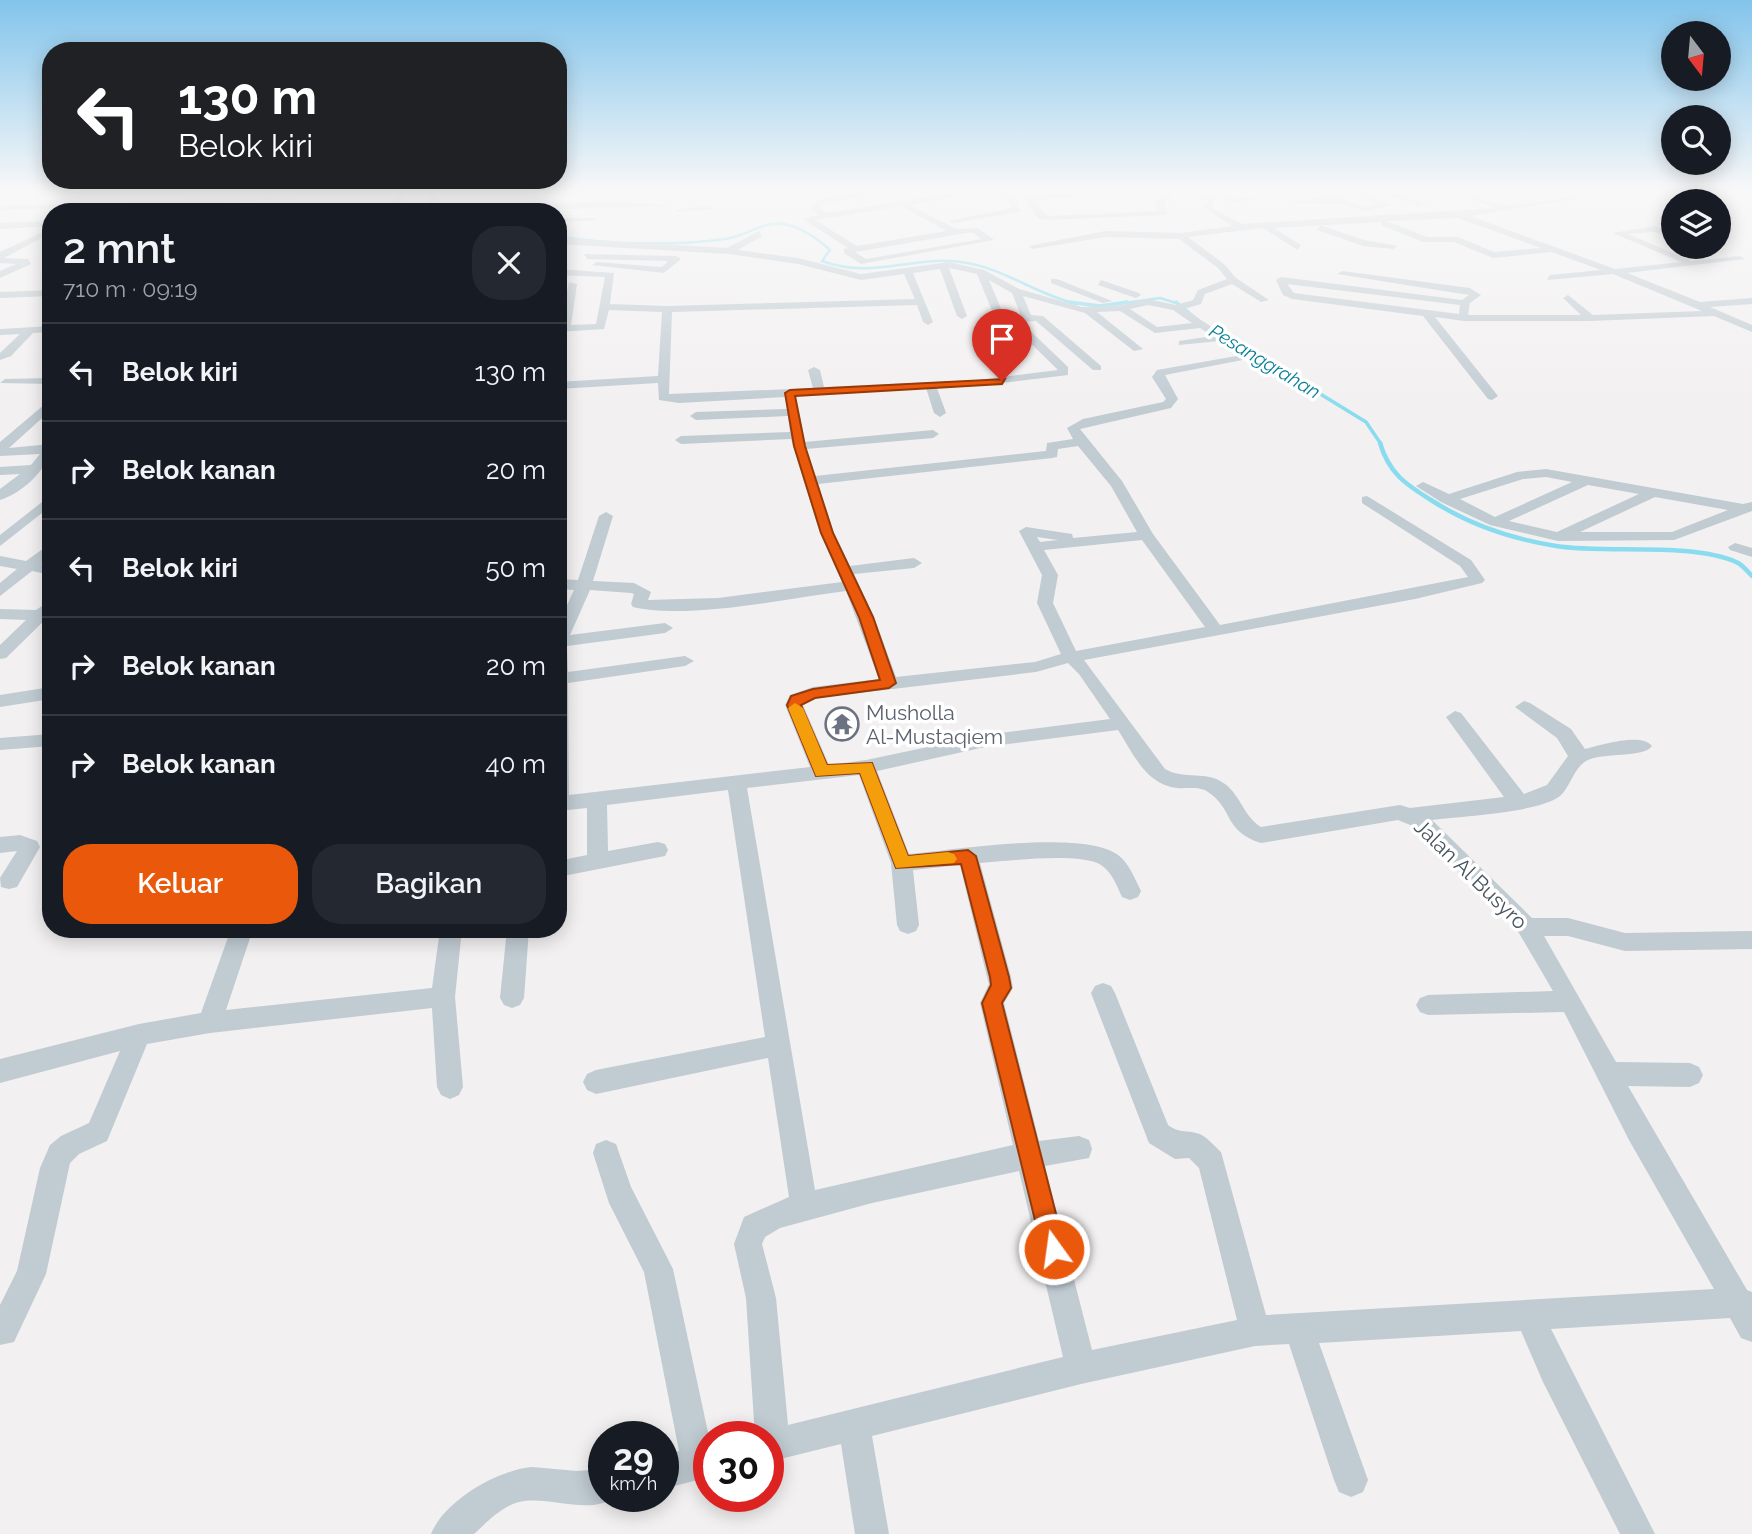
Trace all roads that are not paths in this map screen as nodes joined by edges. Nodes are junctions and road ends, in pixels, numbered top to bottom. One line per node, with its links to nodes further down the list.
1 (22, 265): 14 (street)
2 (596, 265): 3 (street)
3 (670, 265)
4 (811, 265): 15 (street)
5 (943, 265): 10 (street); 11 (street); 51 (street)
6 (1220, 265): 18 (street)
7 (1593, 265): 9 (street)
8 (1677, 265): 9 (street)
9 (1610, 271): 16 (street); 39 (street)
10 (907, 272): 15 (street); 25 (street)
11 (981, 272): 26 (street); 52 (street)
12 (1325, 272): 37 (street)
13 (567, 273): 23 (street)
14 (0, 275)
15 (861, 278): 17 (street)
16 (1549, 278)
17 (829, 279)
18 (1233, 280): 34 (street); 44 (street)
19 (1054, 281): 43 (street)
20 (1101, 283): 32 (street)
21 (567, 284): 22 (street)
22 (572, 284): 23 (street); 40 (street)
23 (607, 284): 42 (street)
24 (903, 290): 25 (street)
25 (917, 290): 36 (street)
26 (1016, 291): 38 (street); 53 (street)
27 (42, 292): 31 (street)
28 (834, 292): 30 (street)
29 (1160, 292): 32 (street)
30 (806, 293)
31 (0, 295)
32 (1136, 295): 43 (street)
33 (1568, 298): 55 (street)
34 (1264, 300)
35 (1752, 301): 39 (street)
36 (921, 302): 47 (street); 50 (street)
37 (1464, 303): 41 (street); 54 (street)
38 (1057, 304): 43 (street); 53 (street)
39 (1700, 305): 48 (street)
40 (567, 306)
41 (1367, 306): 45 (street); 49 (street)
42 (605, 307): 47 (street); 57 (street)
43 (1098, 307): 46 (street); 64 (street)
44 (1184, 307): 46 (street); 56 (street)
45 (1331, 307)
46 (1122, 308): 56 (street)
47 (667, 309): 68 (street)
48 (1718, 313): 55 (street); 58 (street)
49 (1427, 314): 54 (street); 75 (street)
50 (912, 315)
51 (962, 316)
52 (999, 316)
53 (1033, 318): 66 (street); 71 (street)
54 (1464, 318): 55 (street)
55 (1590, 318)
56 (1198, 325): 62 (street)
57 (567, 328)
58 (1752, 329)
59 (42, 330): 60 (street)
60 (29, 331): 61 (street); 65 (street)
61 (0, 332)
62 (1220, 338): 63 (street); 85 (street)
63 (1183, 343)
64 (1138, 349)
65 (0, 357)
66 (1097, 368)
67 (814, 370): 74 (street)
68 (663, 379): 72 (street); 73 (street)
69 (42, 381): 70 (street)
70 (5, 382)
71 (930, 384): 74 (street); 78 (street)
72 (567, 385)
73 (790, 393): 74 (street); 77 (street)
74 (820, 393)
75 (1492, 396)
76 (42, 412): 80 (street)
77 (792, 412): 79 (street); 84 (street)
78 (940, 413)
79 (696, 416)
80 (23, 427): 81 (street); 87 (street)
81 (0, 429)
82 (933, 434): 84 (street)
83 (681, 440): 84 (street)
84 (799, 441): 92 (street)
85 (1081, 442): 92 (street); 103 (street)
86 (42, 449): 87 (street)
87 (0, 450)
88 (42, 460): 89 (street)
89 (34, 470): 90 (street); 91 (street); 96 (street)
90 (42, 470)
91 (0, 471)
92 (810, 481): 113 (street)
93 (1585, 481): 95 (street); 97 (street); 102 (street)
94 (1423, 486): 97 (street)
95 (1654, 492): 100 (street); 104 (street)
96 (0, 496)
97 (1446, 499): 102 (street)
98 (1367, 500): 123 (street)
99 (42, 507): 105 (street)
100 (1749, 509): 104 (street)
101 (606, 516): 115 (street)
102 (1495, 522): 104 (street)
103 (1146, 535): 123 (street); 127 (street, Jalan Al Busyro)
104 (1558, 537)
105 (0, 542)
106 (1735, 547): 107 (street)
107 (1752, 553)
108 (42, 555): 111 (street)
109 (0, 561): 111 (street)
110 (914, 563): 113 (street)
111 (28, 567): 112 (street); 116 (street)
112 (42, 569)
113 (847, 578): 117 (street); 130 (street)
114 (567, 584): 115 (street)
115 (584, 585): 117 (street); 121 (street)
116 (0, 591)
117 (639, 604): 124 (street)
118 (42, 610): 119 (street)
119 (0, 614)
120 (42, 614): 126 (street)
121 (567, 624)
122 (665, 628): 124 (street)
123 (1215, 629): 127 (street)
124 (622, 635): 125 (street)
125 (567, 641)
126 (0, 654)
127 (1071, 657): 130 (street); 135 (street, Jalan Al Busyro)
128 (685, 661): 129 (street)
129 (567, 677)
130 (889, 683): 141 (street)
131 (42, 694): 132 (street)
132 (0, 701)
133 (1524, 707): 139 (street)
134 (1455, 717): 144 (street)
135 (1124, 723): 140 (street); 146 (street, Jalan Al Busyro)
136 (42, 741): 137 (street)
137 (0, 744)
138 (1643, 746): 139 (street)
139 (1578, 757): 144 (street)
140 (866, 766): 141 (street); 151 (street)
141 (822, 772): 142 (street)
142 (737, 784): 143 (street); 168 (street)
143 (597, 798): 145 (street); 150 (street)
144 (1519, 802): 146 (street)
145 (567, 803)
146 (1411, 815): 156 (street, Jalan Al Busyro)
147 (0, 845): 153 (street)
148 (658, 850): 150 (street)
149 (968, 856): 151 (street); 154 (street); 176 (street)
150 (597, 861): 152 (street)
151 (902, 863): 155 (street)
152 (567, 867)
153 (9, 881)
154 (1130, 891)
155 (908, 925)
156 (1527, 927): 160 (street); 164 (street, Jalan Al Busyro)
157 (239, 938): 166 (street)
158 (450, 938): 162 (street)
159 (517, 938): 163 (street)
160 (1752, 940)
161 (1103, 993): 182 (street)
162 (443, 997): 166 (street); 173 (street)
163 (512, 998)
164 (1571, 1001): 165 (street); 170 (street, Jalan Al Busyro)
165 (1428, 1006)
166 (210, 1022): 167 (street)
167 (139, 1035): 169 (street); 181 (street)
168 (778, 1045): 172 (street); 177 (street)
169 (0, 1072)
170 (1608, 1074): 171 (street); 178 (street, Jalan Al Busyro)
171 (1690, 1075)
172 (596, 1082)
173 (450, 1087)
174 (1079, 1149): 176 (street)
175 (606, 1153): 184 (street)
176 (1028, 1154): 177 (street); 183 (street)
177 (804, 1207): 185 (street)
178 (1747, 1312): 179 (street)
179 (1530, 1315): 180 (street); 192 (street)
180 (1299, 1329): 182 (street); 188 (street)
181 (3, 1331)
182 (1255, 1331): 183 (street)
183 (1081, 1368): 186 (street)
184 (693, 1421)
185 (769, 1421)
186 (854, 1424): 187 (street); 191 (street)
187 (784, 1442)
188 (1351, 1480)
189 (588, 1489): 190 (street)
190 (449, 1534)
191 (872, 1534)
192 (1638, 1534)

